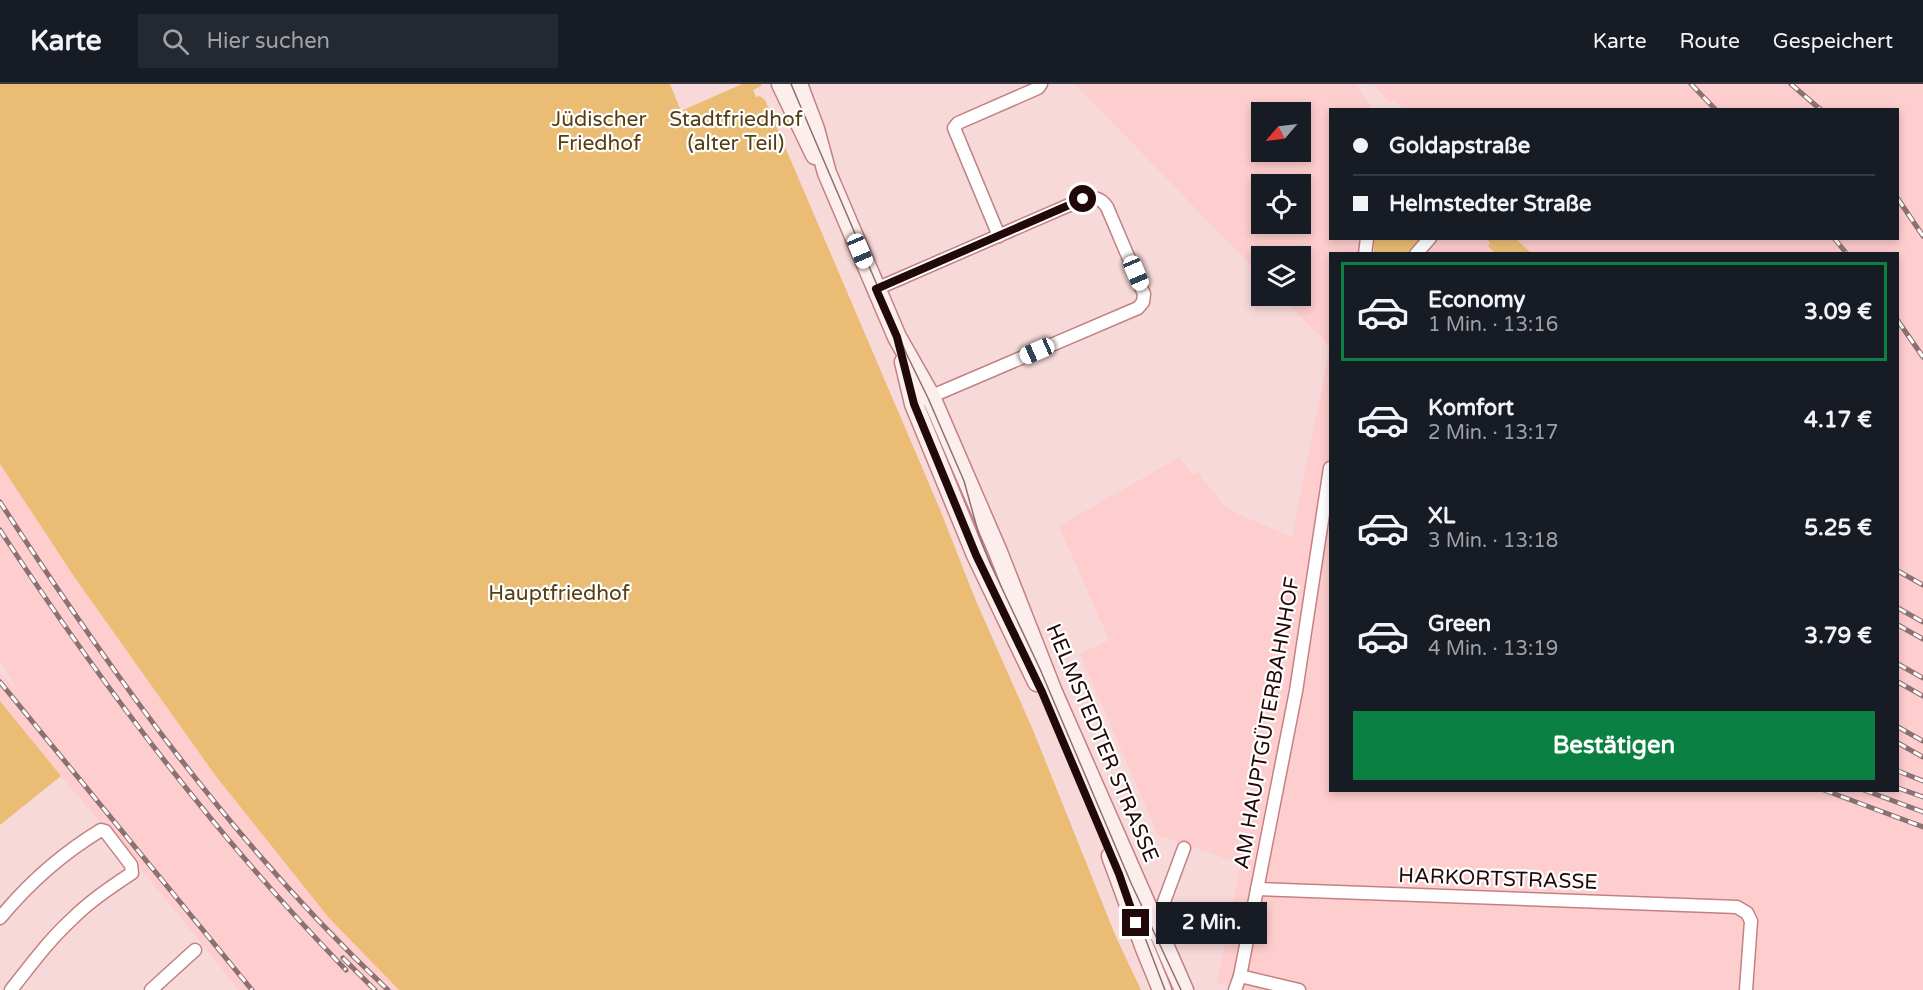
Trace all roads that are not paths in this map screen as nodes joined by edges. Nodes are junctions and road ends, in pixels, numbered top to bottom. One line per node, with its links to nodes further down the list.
1 (781, 84): 4 (main road, HELMSTEDTER STRASSE)
2 (798, 84): 4 (main road, HELMSTEDTER STRASSE)
3 (1041, 84): 5 (street)
4 (826, 173): 8 (main road, HELMSTEDTER STRASSE)
5 (999, 236): 8 (street); 9 (street)
6 (1428, 240): 7 (street)
7 (1418, 252)
8 (876, 289): 9 (main road, HELMSTEDTER STRASSE)
9 (923, 400): 11 (main road, HELMSTEDTER STRASSE); 12 (main road, HELMSTEDTER STRASSE)
10 (1329, 475): 14 (street, AM HAUPTGÜTERBAHNHOF)
11 (981, 513): 12 (main road); 16 (main road, HELMSTEDTER STRASSE)
12 (962, 521): 21 (main road, HELMSTEDTER STRASSE)
13 (1184, 848): 16 (street)
14 (1257, 889): 18 (street, AM HAUPTGÜTERBAHNHOF); 24 (street, HARKORTSTRASSE)
15 (0, 918): 19 (street)
16 (1155, 926): 22 (main road, HELMSTEDTER STRASSE)
17 (195, 950): 20 (street)
18 (1238, 985): 23 (street)
19 (11, 990)
20 (151, 990)
21 (1162, 990)
22 (1184, 990)
23 (1299, 990)
24 (1746, 990)

